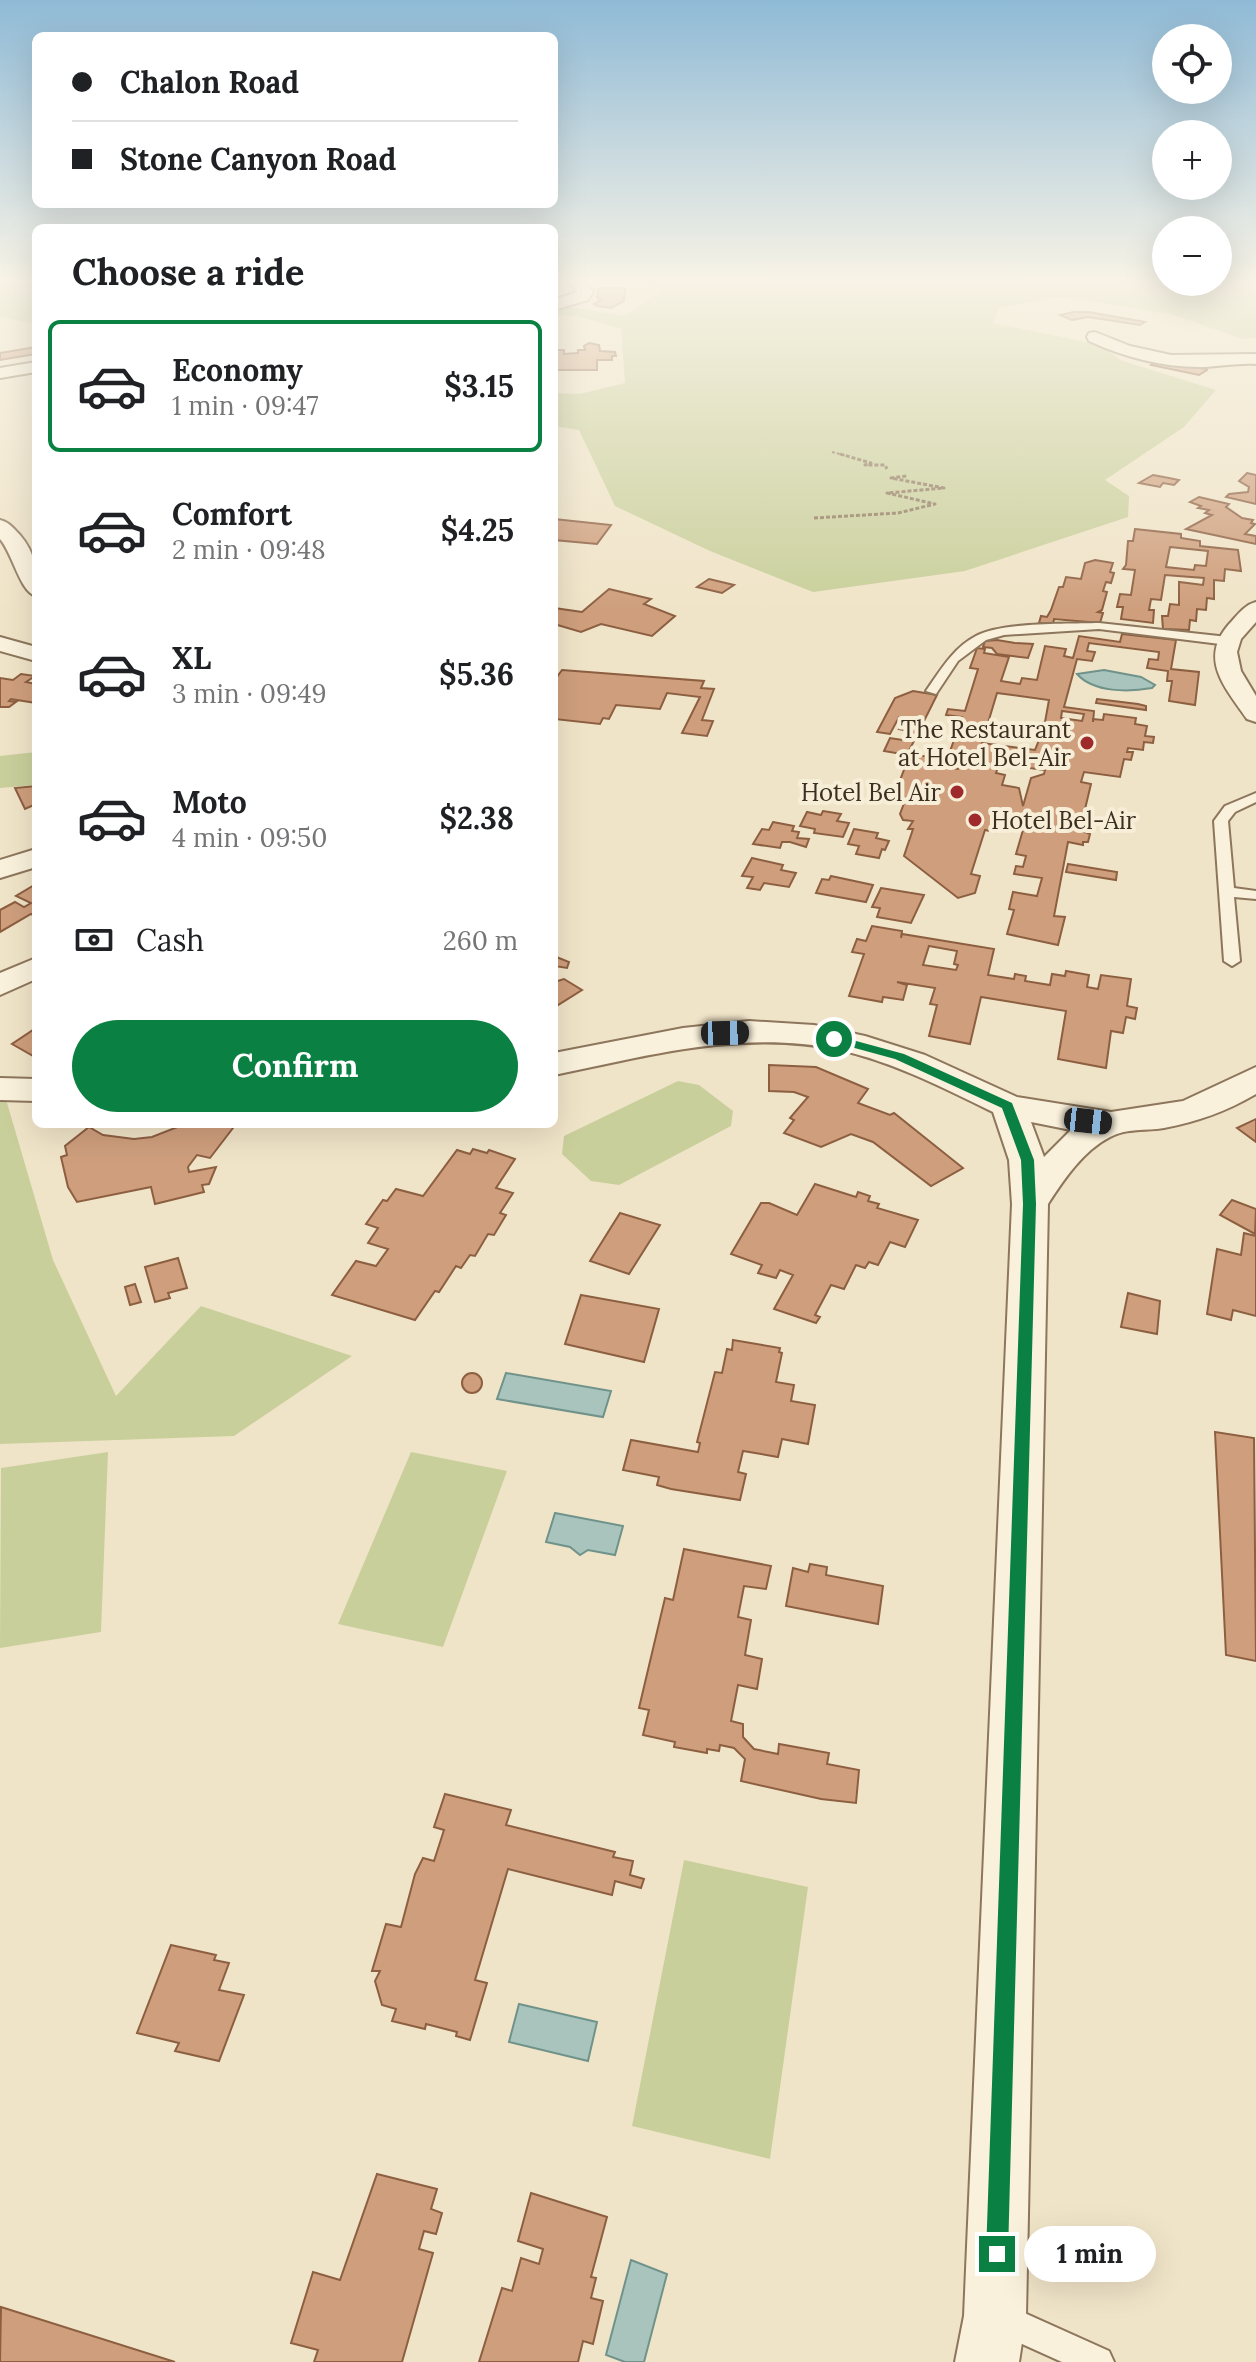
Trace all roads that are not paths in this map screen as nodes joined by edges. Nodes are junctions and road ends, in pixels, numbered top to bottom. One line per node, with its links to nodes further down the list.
1 (0, 526): 2 (street)
2 (32, 579)
3 (1256, 609): 4 (street)
4 (1228, 641): 7 (lane); 8 (street)
5 (0, 644): 6 (street)
6 (32, 653)
7 (932, 691)
8 (1256, 714)
9 (1256, 797): 12 (lane)
10 (32, 859): 11 (street)
11 (0, 869)
12 (1226, 891): 13 (lane); 14 (lane)
13 (1256, 895)
14 (1232, 961)
15 (32, 969): 16 (street)
16 (0, 986)
17 (558, 1063): 21 (street)
18 (1256, 1078): 22 (street)
19 (0, 1089): 20 (street)
20 (32, 1090)
21 (1008, 1106): 22 (street); 23 (street)
22 (1111, 1123): 23 (street)
23 (1030, 1204): 24 (street)
24 (995, 2316): 25 (street); 26 (lane)
25 (987, 2362)
26 (1098, 2362)

